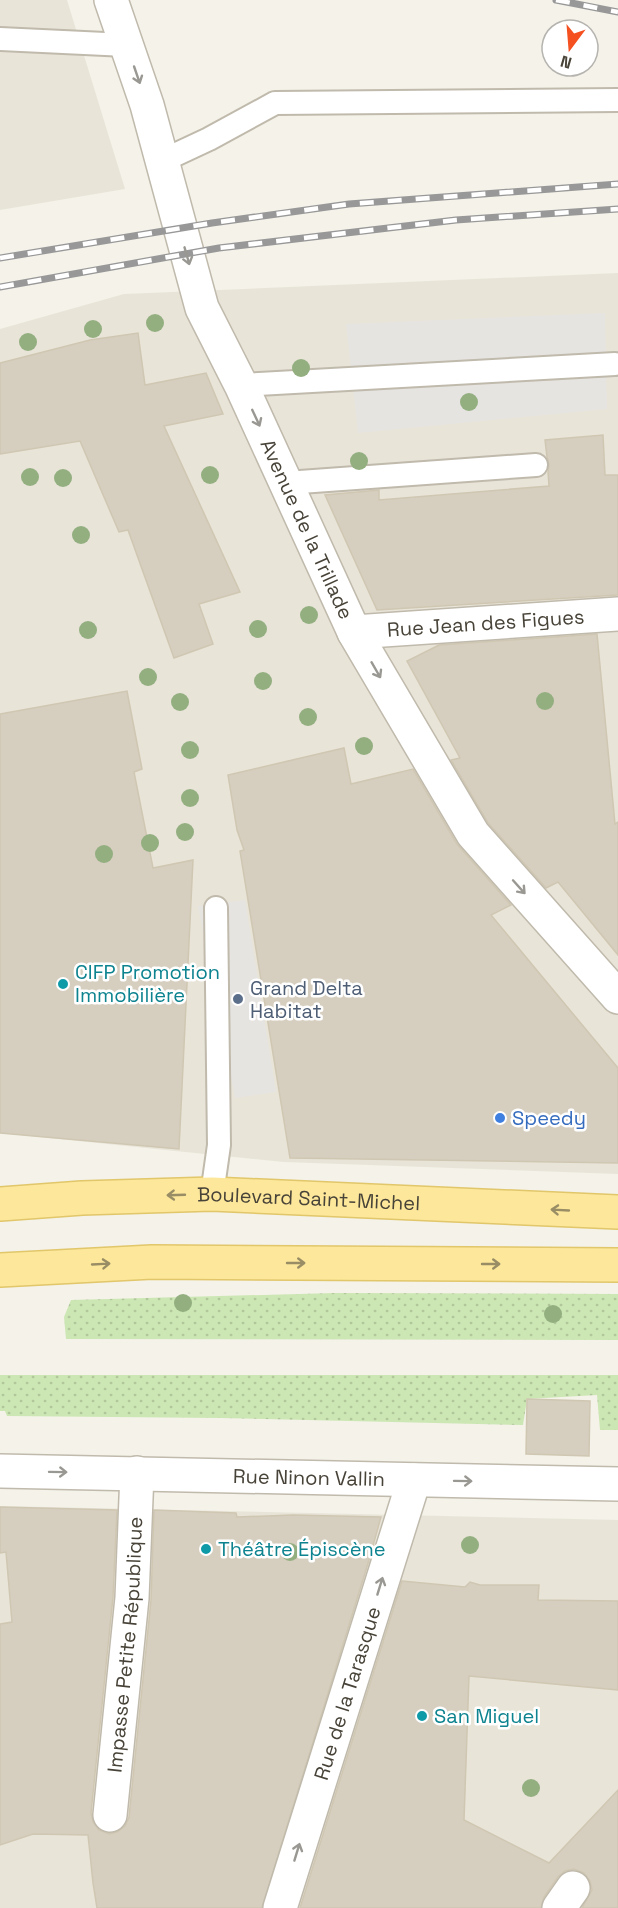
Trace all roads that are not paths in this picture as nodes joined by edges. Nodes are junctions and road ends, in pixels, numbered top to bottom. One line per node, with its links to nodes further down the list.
1 (111, 0): 3 (street, Avenue de la Trillade)
2 (0, 39): 3 (lane)
3 (126, 45): 5 (street, Avenue de la Trillade, one-way to 5)
4 (618, 100): 5 (lane)
5 (162, 162): 7 (street, Avenue de la Trillade, one-way to 7)
6 (615, 364): 7 (lane)
7 (241, 385): 9 (street, Avenue de la Trillade, one-way to 9)
8 (536, 465): 9 (lane)
9 (286, 483): 11 (street, Avenue de la Trillade)
10 (618, 614): 11 (street, Rue Jean des Figues)
11 (354, 632): 13 (street, Avenue de la Trillade, one-way to 13)
12 (216, 908): 14 (lane)
13 (618, 997)
14 (212, 1194): 15 (main road, Boulevard Saint-Michel, one-way to 15); 16 (main road, Boulevard Saint-Michel, one-way to 14)
15 (0, 1204)
16 (618, 1212)
17 (618, 1264): 18 (main road, one-way to 17)
18 (0, 1270)
19 (0, 1471): 20 (street, Rue Ninon Vallin, one-way to 20)
20 (137, 1473): 21 (street, Rue Ninon Vallin); 23 (street, Impasse Petite République)
21 (414, 1480): 22 (street, Rue Ninon Vallin, one-way to 22); 24 (street, Rue de la Tarasque, one-way to 21)
22 (618, 1484)
23 (110, 1815)
24 (280, 1908)

